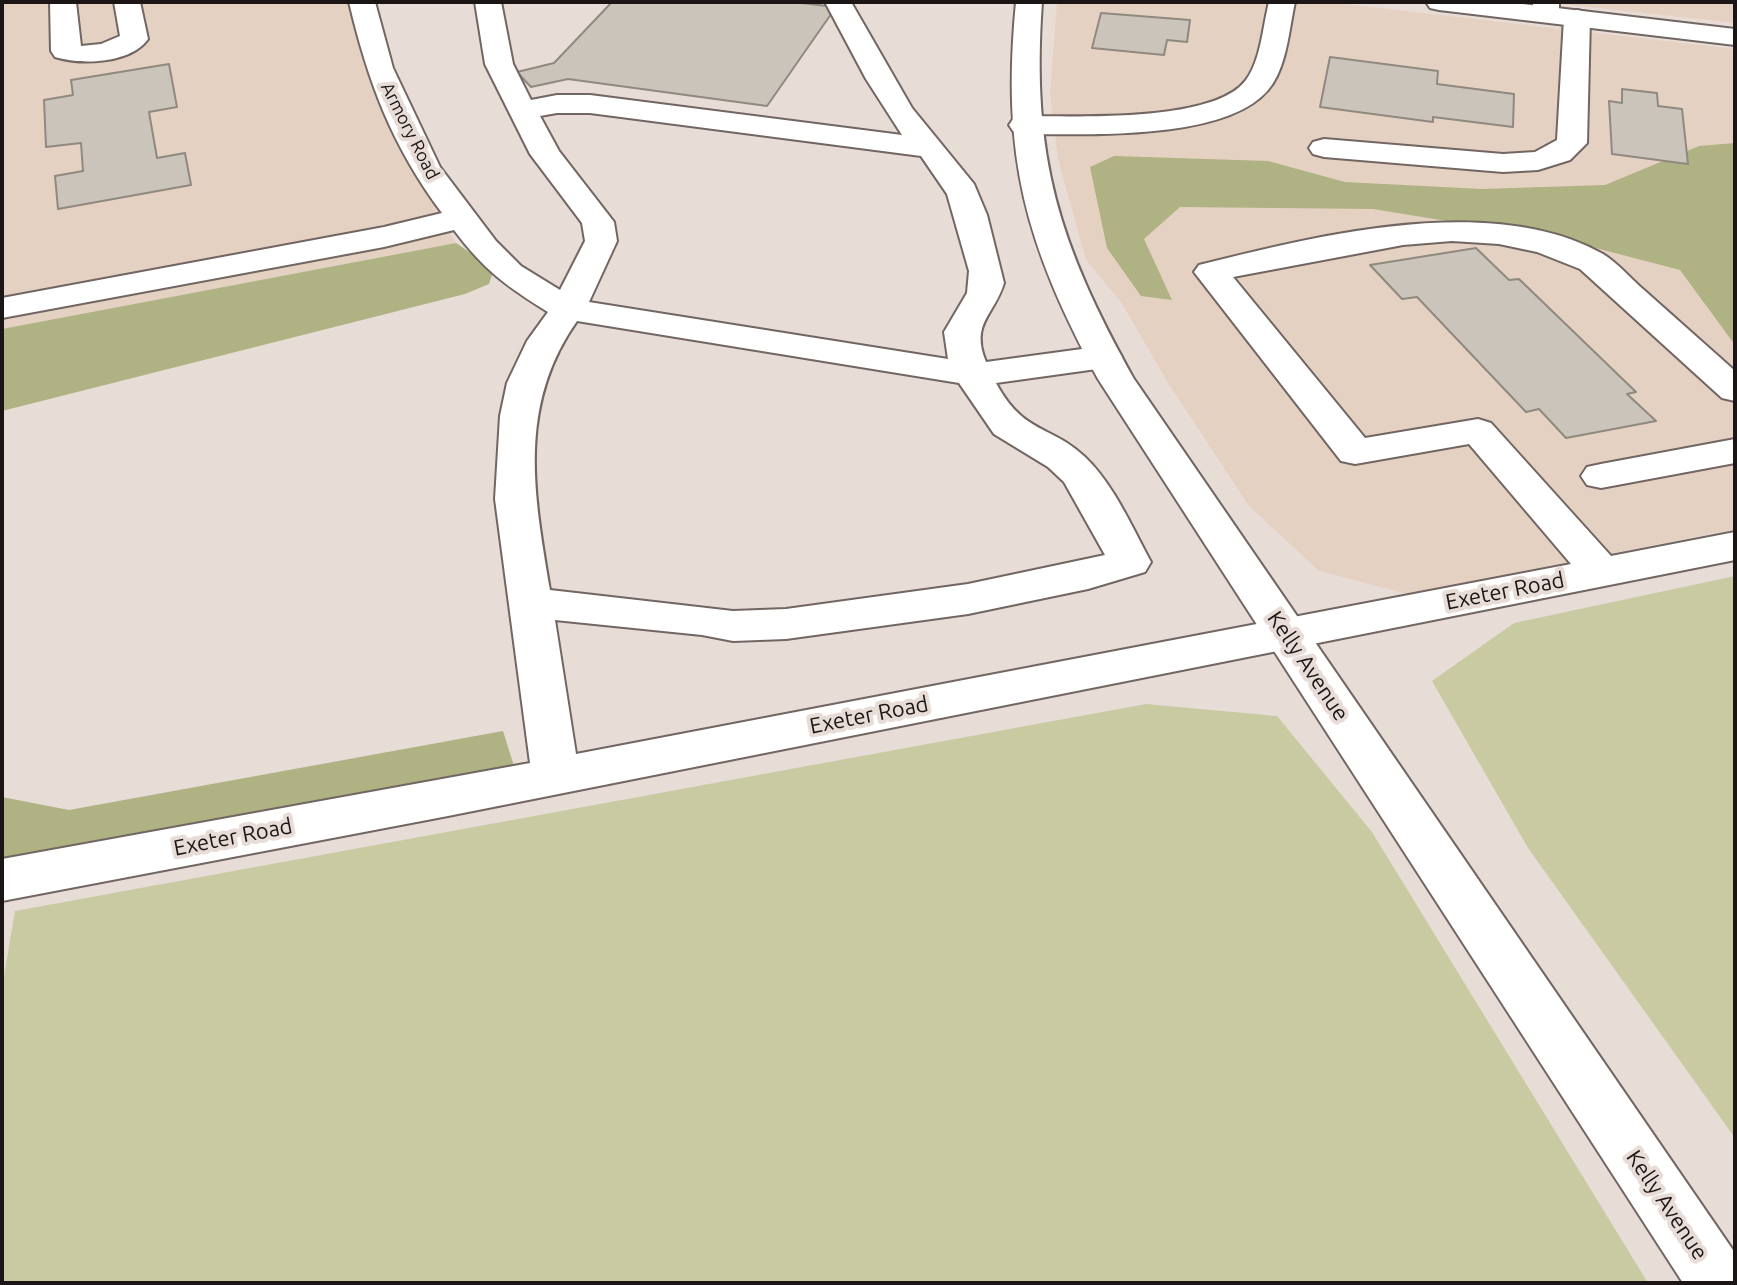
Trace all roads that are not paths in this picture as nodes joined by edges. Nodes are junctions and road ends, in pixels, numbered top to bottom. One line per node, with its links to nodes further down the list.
1 (63, 2): 2 (main road)
2 (127, 2)
3 (362, 2): 16 (main road, Armory Road)
4 (488, 2): 12 (main road)
5 (838, 2): 14 (main road)
6 (1029, 2): 13 (main road, Kelly Avenue)
7 (1282, 2): 13 (main road)
8 (1439, 2): 9 (main road)
9 (1546, 8): 10 (main road)
10 (1577, 18): 11 (main road); 15 (main road)
11 (1735, 37)
12 (522, 110): 14 (main road); 18 (main road)
13 (1024, 125): 19 (main road, Kelly Avenue)
14 (930, 148): 20 (main road)
15 (1324, 148)
16 (461, 218): 17 (main road); 18 (main road, Armory Road)
17 (2, 308)
18 (568, 309): 20 (main road); 26 (main road)
19 (1104, 357): 20 (main road); 27 (main road, Kelly Avenue)
20 (974, 374): 26 (main road)
21 (1735, 390): 25 (main road)
22 (1735, 451): 23 (main road)
23 (1601, 476)
24 (1735, 546): 25 (main road, Exeter Road)
25 (1601, 572): 27 (main road, Exeter Road)
26 (529, 603): 28 (main road)
27 (1287, 634): 28 (main road, Exeter Road); 30 (main road, Kelly Avenue)
28 (556, 776): 29 (main road, Exeter Road)
29 (2, 880)
30 (1719, 1283)

